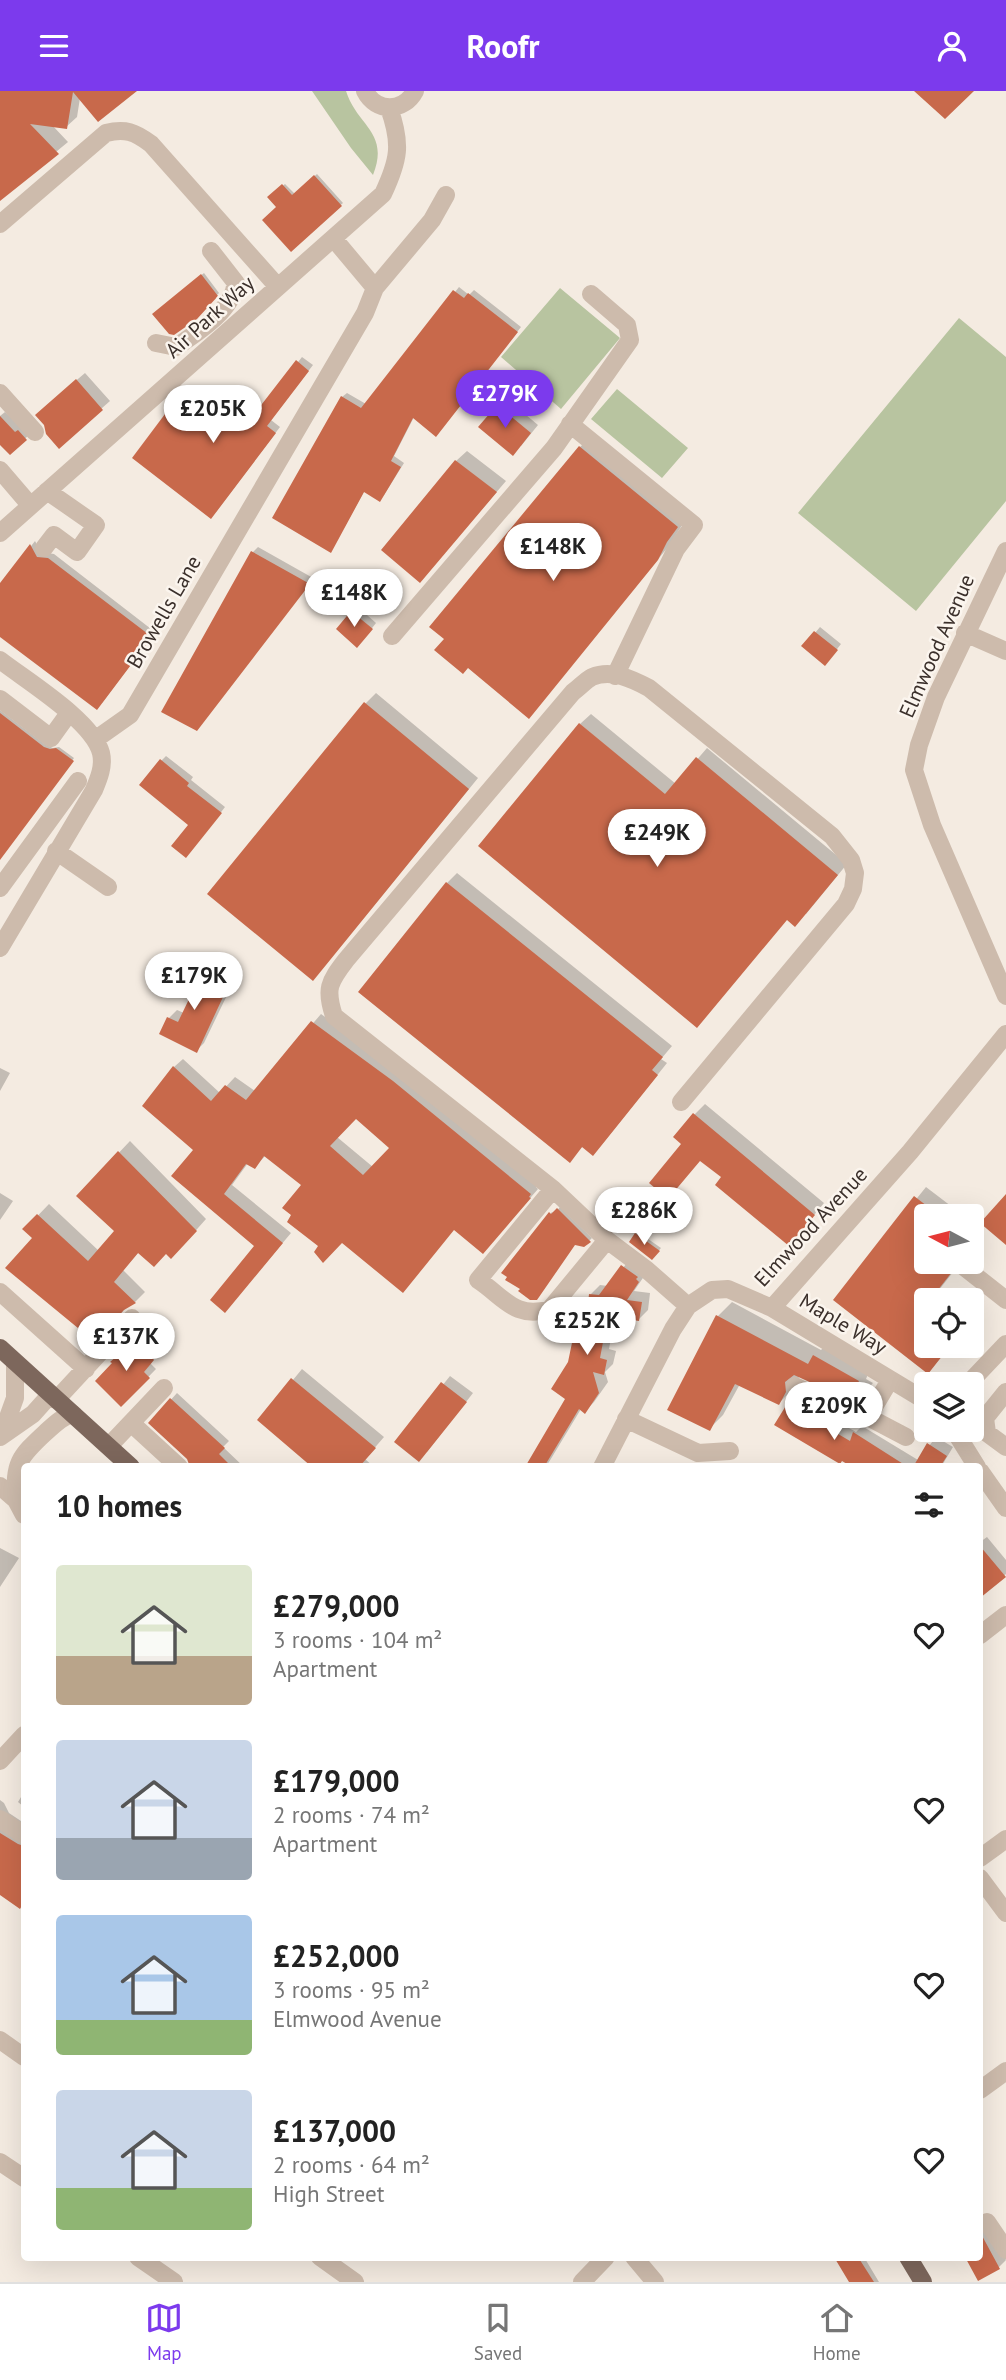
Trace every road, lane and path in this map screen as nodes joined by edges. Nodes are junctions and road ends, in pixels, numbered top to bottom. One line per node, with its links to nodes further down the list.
1 (365, 91): 3 (street)
2 (415, 91): 3 (street)
3 (389, 108): 6 (street, Air Park Way)
4 (446, 195): 9 (street, Browells Lane)
5 (0, 224): 8 (street)
6 (334, 239): 8 (street, Air Park Way); 9 (street)
7 (211, 251): 11 (street)
8 (278, 287): 16 (street, Air Park Way)
9 (375, 288): 28 (street, Browells Lane)
10 (591, 294): 13 (street)
11 (156, 344)
12 (0, 393): 14 (street)
13 (570, 424): 22 (street); 25 (street)
14 (35, 432)
15 (0, 470): 17 (street)
16 (47, 491): 17 (street, Air Park Way); 19 (street)
17 (30, 505): 18 (street, Air Park Way)
18 (0, 533)
19 (44, 548)
20 (1006, 551): 21 (street, Elmwood Avenue)
21 (965, 633): 23 (street); 34 (street, Elmwood Avenue)
22 (393, 636)
23 (1006, 651)
24 (0, 660): 27 (street)
25 (615, 675): 36 (street); 37 (street)
26 (0, 699): 27 (street)
27 (69, 713): 28 (street)
28 (96, 739): 30 (street)
29 (78, 781): 32 (street)
30 (56, 851): 31 (street); 33 (street)
31 (108, 887)
32 (0, 888)
33 (0, 948)
34 (1006, 996)
35 (1006, 1034): 43 (street, Elmwood Avenue)
36 (681, 1102)
37 (553, 1189): 38 (street); 38 (street)
38 (607, 1240): 42 (street)
39 (973, 1274): 41 (street)
40 (0, 1292): 48 (street)
41 (1006, 1300)
42 (688, 1306): 43 (street, Elmwood Avenue); 58 (street, Elmwood Avenue)
43 (772, 1308): 50 (street, Maple Way)
44 (132, 1318): 48 (street)
45 (1006, 1344): 49 (street)
46 (0, 1348): 47 (main road)
47 (15, 1363): 55 (main road); 60 (street)
48 (86, 1369): 55 (street)
49 (979, 1372)
50 (890, 1380): 54 (street, Maple Way); 57 (street)
51 (795, 1386): 57 (street)
52 (164, 1388): 59 (street)
53 (1006, 1392): 64 (street)
54 (914, 1394)
55 (53, 1397): 56 (main road); 60 (street)
56 (73, 1414): 63 (main road); 66 (street)
57 (868, 1417): 61 (street)
58 (626, 1419): 65 (street); 69 (street, Elmwood Avenue)
59 (131, 1423): 63 (street); 68 (street)
60 (1, 1436)
61 (906, 1437)
62 (961, 1442): 70 (street)
63 (109, 1446): 67 (main road)
64 (1006, 1447)
65 (730, 1451)
66 (23, 1453): 71 (street); 74 (street)
67 (127, 1463)
68 (175, 1463)
69 (604, 1463)
70 (973, 1463)
71 (0, 1468)
72 (983, 1479): 75 (street)
73 (0, 1486): 74 (street)
74 (20, 1508)
75 (1006, 1508)
76 (1006, 1615): 77 (street)
77 (983, 1633)
78 (21, 1738): 79 (street)
79 (0, 1761)
80 (0, 1819): 81 (street)
81 (21, 1833)
82 (1006, 1839): 83 (street)
83 (983, 1856)
84 (983, 1882): 85 (street)
85 (1006, 1913)
86 (0, 2040): 87 (street)
87 (21, 2055)
88 (1006, 2071): 89 (street)
89 (983, 2088)
90 (0, 2162): 91 (street)
91 (21, 2176)
92 (987, 2222): 93 (street)
93 (1006, 2250)
94 (144, 2261): 99 (street)
95 (326, 2261): 100 (street)
96 (602, 2261): 101 (street)
97 (637, 2261): 102 (street)
98 (910, 2261): 103 (main road)
99 (174, 2282)
100 (355, 2282)
101 (582, 2282)
102 (655, 2282)
103 (923, 2282)

